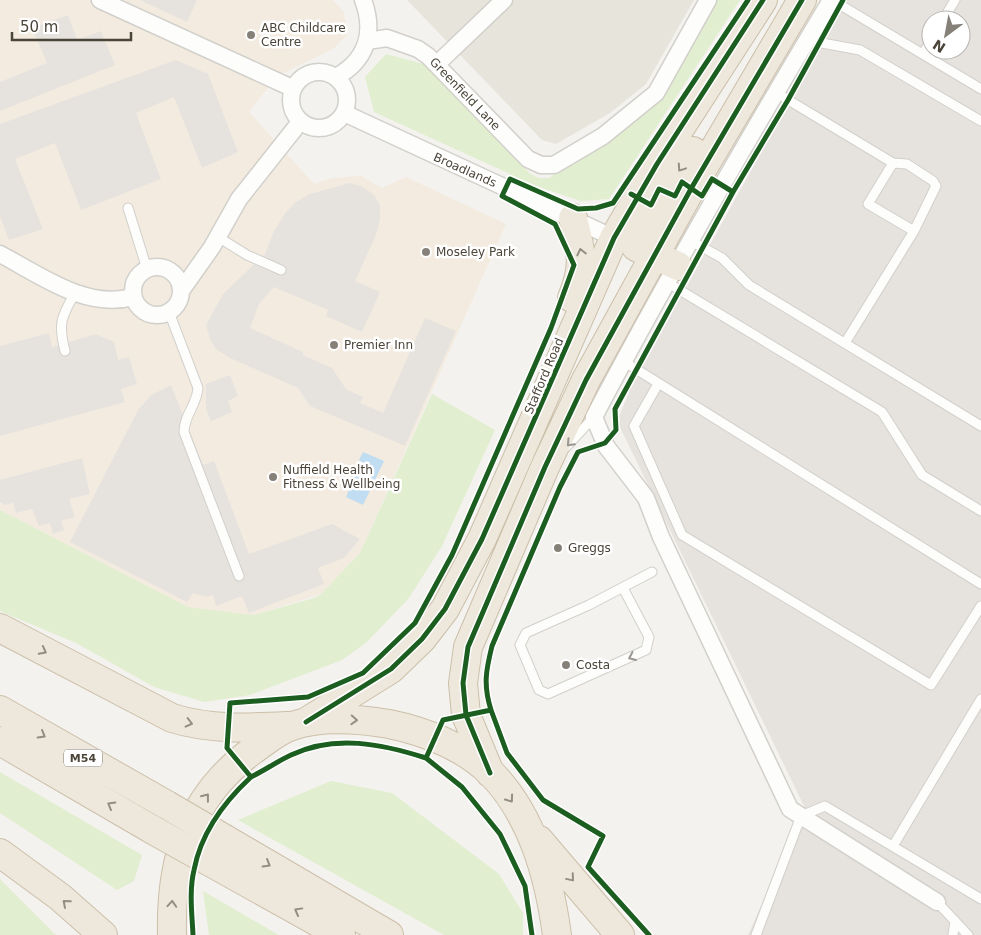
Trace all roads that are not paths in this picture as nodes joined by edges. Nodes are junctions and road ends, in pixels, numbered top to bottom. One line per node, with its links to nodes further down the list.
1 (100, 0): 15 (street)
2 (363, 0): 9 (street)
3 (504, 0): 12 (street)
4 (708, 0): 12 (street, Greenfield Lane)
5 (763, 0): 25 (highway, Stafford Road)
6 (802, 0): 14 (highway)
7 (832, 0): 8 (street); 10 (lane)
8 (809, 37): 14 (street); 18 (lane)
9 (367, 41): 12 (street, Greenfield Lane); 13 (street)
10 (921, 53)
11 (933, 60): 16 (lane)
12 (437, 64)
13 (336, 77): 15 (street); 17 (street)
14 (766, 84): 20 (lane); 25 (highway, one-way to 25); 26 (street); 28 (highway)
15 (292, 88): 19 (street)
16 (981, 88)
17 (344, 113): 19 (street); 22 (street, Broadlands)
18 (981, 121)
19 (300, 122): 24 (street)
20 (893, 163): 23 (lane); 23 (lane)
21 (128, 208): 30 (lane)
22 (572, 218): 25 (street, Broadlands); 42 (highway, one-way to 22)
23 (914, 231): 38 (lane)
24 (218, 237): 29 (street); 32 (lane)
25 (614, 238): 28 (highway); 42 (highway, Stafford Road)
26 (691, 241): 33 (street); 38 (lane)
27 (0, 254): 35 (street)
28 (653, 255): 33 (highway); 42 (highway); 45 (highway)
29 (199, 264): 31 (street); 34 (street)
30 (147, 269): 31 (street); 36 (street)
31 (166, 269): 34 (street)
32 (281, 270)
33 (673, 274): 40 (street); 46 (lane)
34 (181, 291): 37 (street)
35 (75, 293): 36 (street); 39 (lane)
36 (133, 297): 37 (street)
37 (169, 312): 48 (lane)
38 (845, 343): 44 (lane)
39 (66, 352)
40 (622, 361): 41 (lane); 43 (street)
41 (658, 384): 49 (lane); 51 (lane)
42 (537, 416): 55 (highway, Stafford Road)
43 (594, 417): 45 (lane, one-way to 45); 58 (street)
44 (981, 426)
45 (545, 466): 57 (highway)
46 (981, 512)
47 (652, 572): 50 (lane)
48 (240, 576)
49 (981, 584)
50 (623, 588): 50 (lane, one-way to 50)
51 (981, 606)
52 (0, 628): 55 (highway, one-way to 55)
53 (981, 699): 60 (lane)
54 (0, 710): 68 (highway, M54, one-way to 68, bridge)
55 (298, 724): 57 (highway, one-way to 57); 66 (highway, Stafford Road, one-way to 55)
56 (0, 741): 67 (highway, M54, one-way to 56, bridge)
57 (490, 773): 59 (highway, one-way to 59)
58 (801, 816): 60 (lane); 63 (street); 71 (lane)
59 (528, 827): 69 (highway); 70 (highway, one-way to 70)
60 (893, 846): 62 (lane)
61 (0, 853): 65 (highway, one-way to 61)
62 (981, 899)
63 (937, 902): 64 (lane)
64 (955, 921): 72 (lane); 73 (lane)
65 (103, 935)
66 (172, 935)
67 (341, 935)
68 (390, 935)
69 (557, 935)
70 (620, 935)
71 (756, 935)
72 (953, 935)
73 (968, 935)

